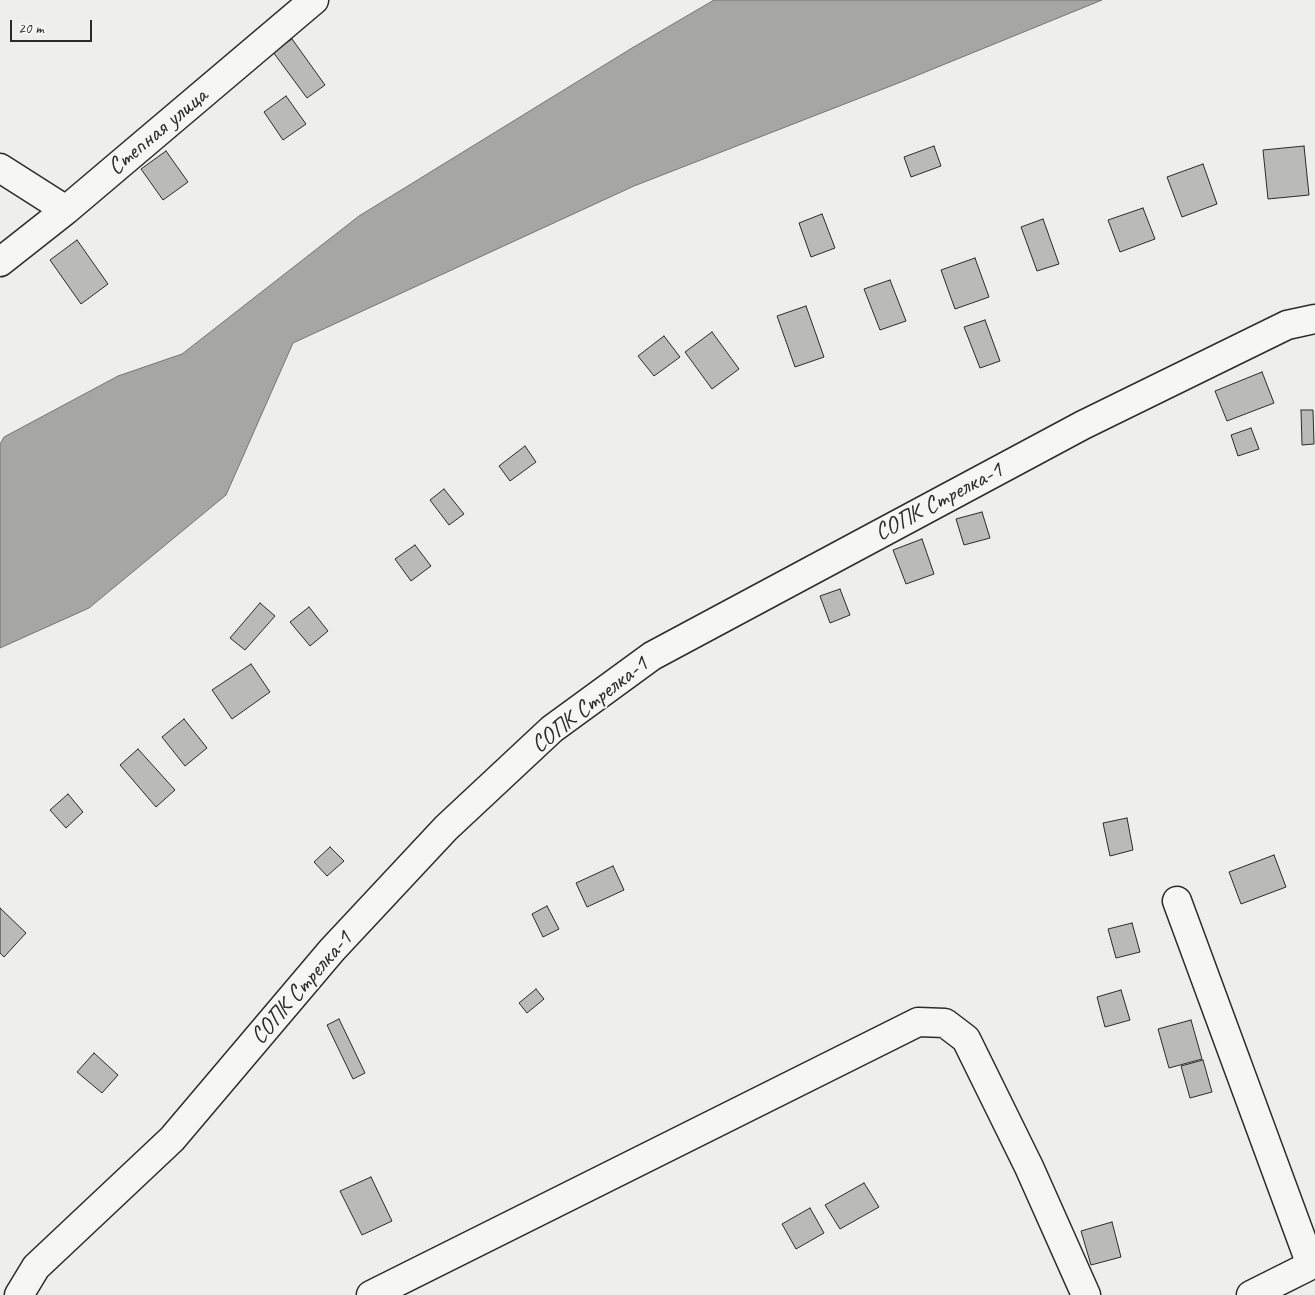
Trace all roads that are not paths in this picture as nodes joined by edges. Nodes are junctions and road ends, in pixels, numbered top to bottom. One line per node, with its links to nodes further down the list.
1 (314, 0): 3 (street, Степная улица)
2 (0, 168): 3 (street)
3 (66, 210): 4 (street, Степная улица)
4 (0, 262)
5 (1315, 319): 8 (street, СОПК Стрелка-1)
6 (1177, 901): 7 (street)
7 (1313, 1264): 11 (street)
8 (19, 1295)
9 (371, 1295): 10 (street)
10 (1086, 1295)
11 (1252, 1295)

